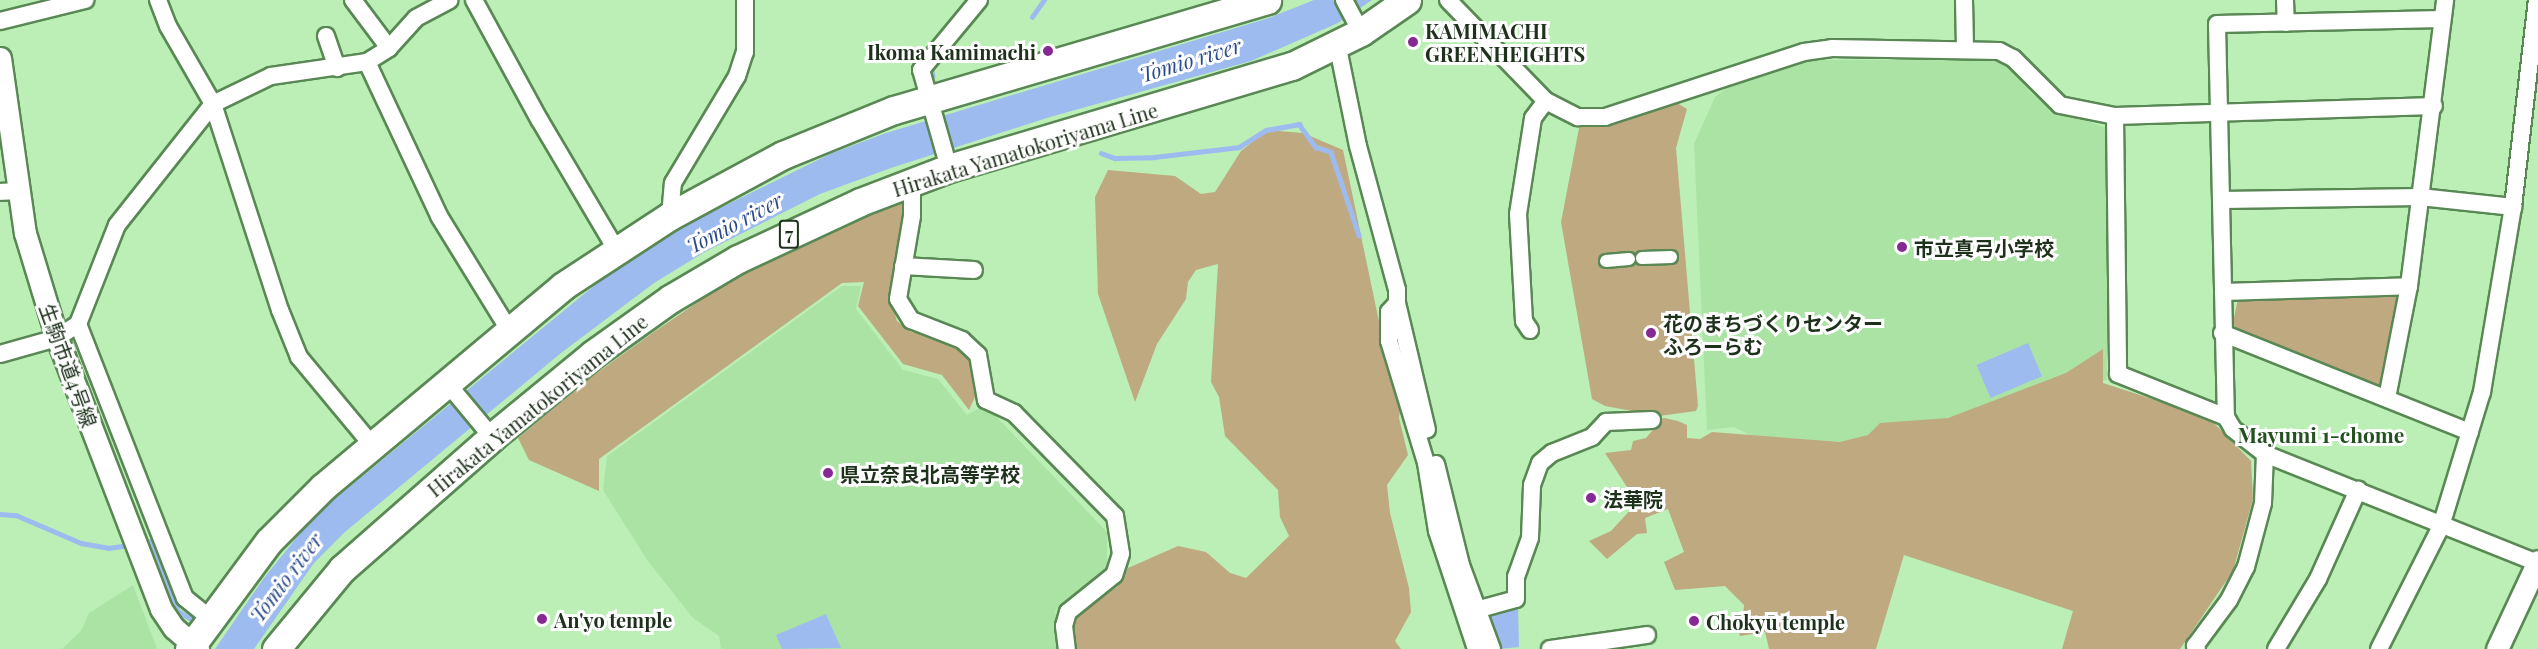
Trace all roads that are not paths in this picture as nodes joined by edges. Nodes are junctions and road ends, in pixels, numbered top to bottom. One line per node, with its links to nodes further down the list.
1 (85, 0): 17 (street)
2 (158, 0): 29 (street)
3 (353, 0): 22 (street)
4 (450, 0): 22 (street)
5 (474, 0): 40 (street)
6 (746, 0): 39 (street)
7 (979, 0): 27 (street)
8 (1268, 0): 27 (main road)
9 (1344, 0): 19 (street)
10 (1407, 0): 19 (main road, Hirakata Yamatokoriyama Line / 7)
11 (1448, 0): 28 (street)
12 (1964, 0): 23 (street)
13 (2285, 0): 18 (street)
14 (2445, 0): 16 (street)
15 (2537, 0): 38 (street)
16 (2442, 19): 18 (street); 30 (street)
17 (0, 21)
18 (2286, 23): 31 (street)
19 (1361, 32): 21 (main road, Hirakata Yamatokoriyama Line / 7)
20 (326, 36): 26 (street)
21 (1337, 43): 33 (main road, Hirakata Yamatokoriyama Line / 7); 49 (street)
22 (388, 48): 25 (street)
23 (1965, 48): 28 (street); 32 (street)
24 (0, 58): 35 (street, 生駒市道4号線)
25 (367, 62): 26 (street); 51 (street)
26 (337, 68): 29 (street)
27 (928, 99): 33 (street); 39 (main road)
28 (1546, 101): 52 (street)
29 (213, 104): 50 (street); 62 (street)
30 (2434, 106): 31 (street); 36 (street)
31 (2221, 114): 32 (street); 37 (street)
32 (2115, 116): 58 (street)
33 (950, 168): 34 (main road, Hirakata Yamatokoriyama Line / 7)
34 (912, 182): 45 (street); 61 (main road, Hirakata Yamatokoriyama Line / 7)
35 (8, 191): 54 (street, 生駒市道4号線)
36 (2420, 197): 37 (street); 38 (street); 47 (street)
37 (2222, 200): 48 (street)
38 (2512, 207): 60 (street)
39 (669, 216): 40 (main road)
40 (616, 249): 51 (main road)
41 (1671, 257): 42 (street)
42 (1642, 258)
43 (1629, 259): 44 (street)
44 (1606, 261)
45 (903, 266): 46 (street); 74 (street)
46 (975, 270)
47 (2409, 286): 48 (street); 57 (street)
48 (2223, 292): 53 (street)
49 (1398, 303): 69 (street); 75 (street)
50 (78, 324): 54 (street); 65 (street)
51 (509, 330): 56 (main road)
52 (1530, 330)
53 (2222, 333): 57 (street); 58 (street)
54 (57, 338): 55 (street); 66 (street, 生駒市道4号線)
55 (0, 354)
56 (447, 383): 61 (street); 62 (main road)
57 (2387, 398): 60 (street)
58 (2226, 417): 63 (street)
59 (1652, 420): 69 (street)
60 (2470, 432): 67 (street)
61 (492, 437): 73 (main road, Hirakata Yamatokoriyama Line / 7)
62 (372, 445): 70 (main road)
63 (2265, 454): 64 (street); 78 (street)
64 (2358, 490): 67 (street); 79 (street)
65 (151, 509): 66 (street); 70 (street)
66 (126, 518): 72 (street, 生駒市道4号線)
67 (2441, 526): 68 (street); 80 (street)
68 (2538, 562): 81 (street)
69 (1476, 610): 76 (street)
70 (211, 620): 72 (main road)
71 (1647, 635): 77 (street)
72 (193, 648)
73 (276, 649)
74 (1067, 649)
75 (1476, 649)
76 (1492, 649)
77 (1550, 649)
78 (2197, 649)
79 (2276, 649)
80 (2379, 649)
81 (2497, 649)

